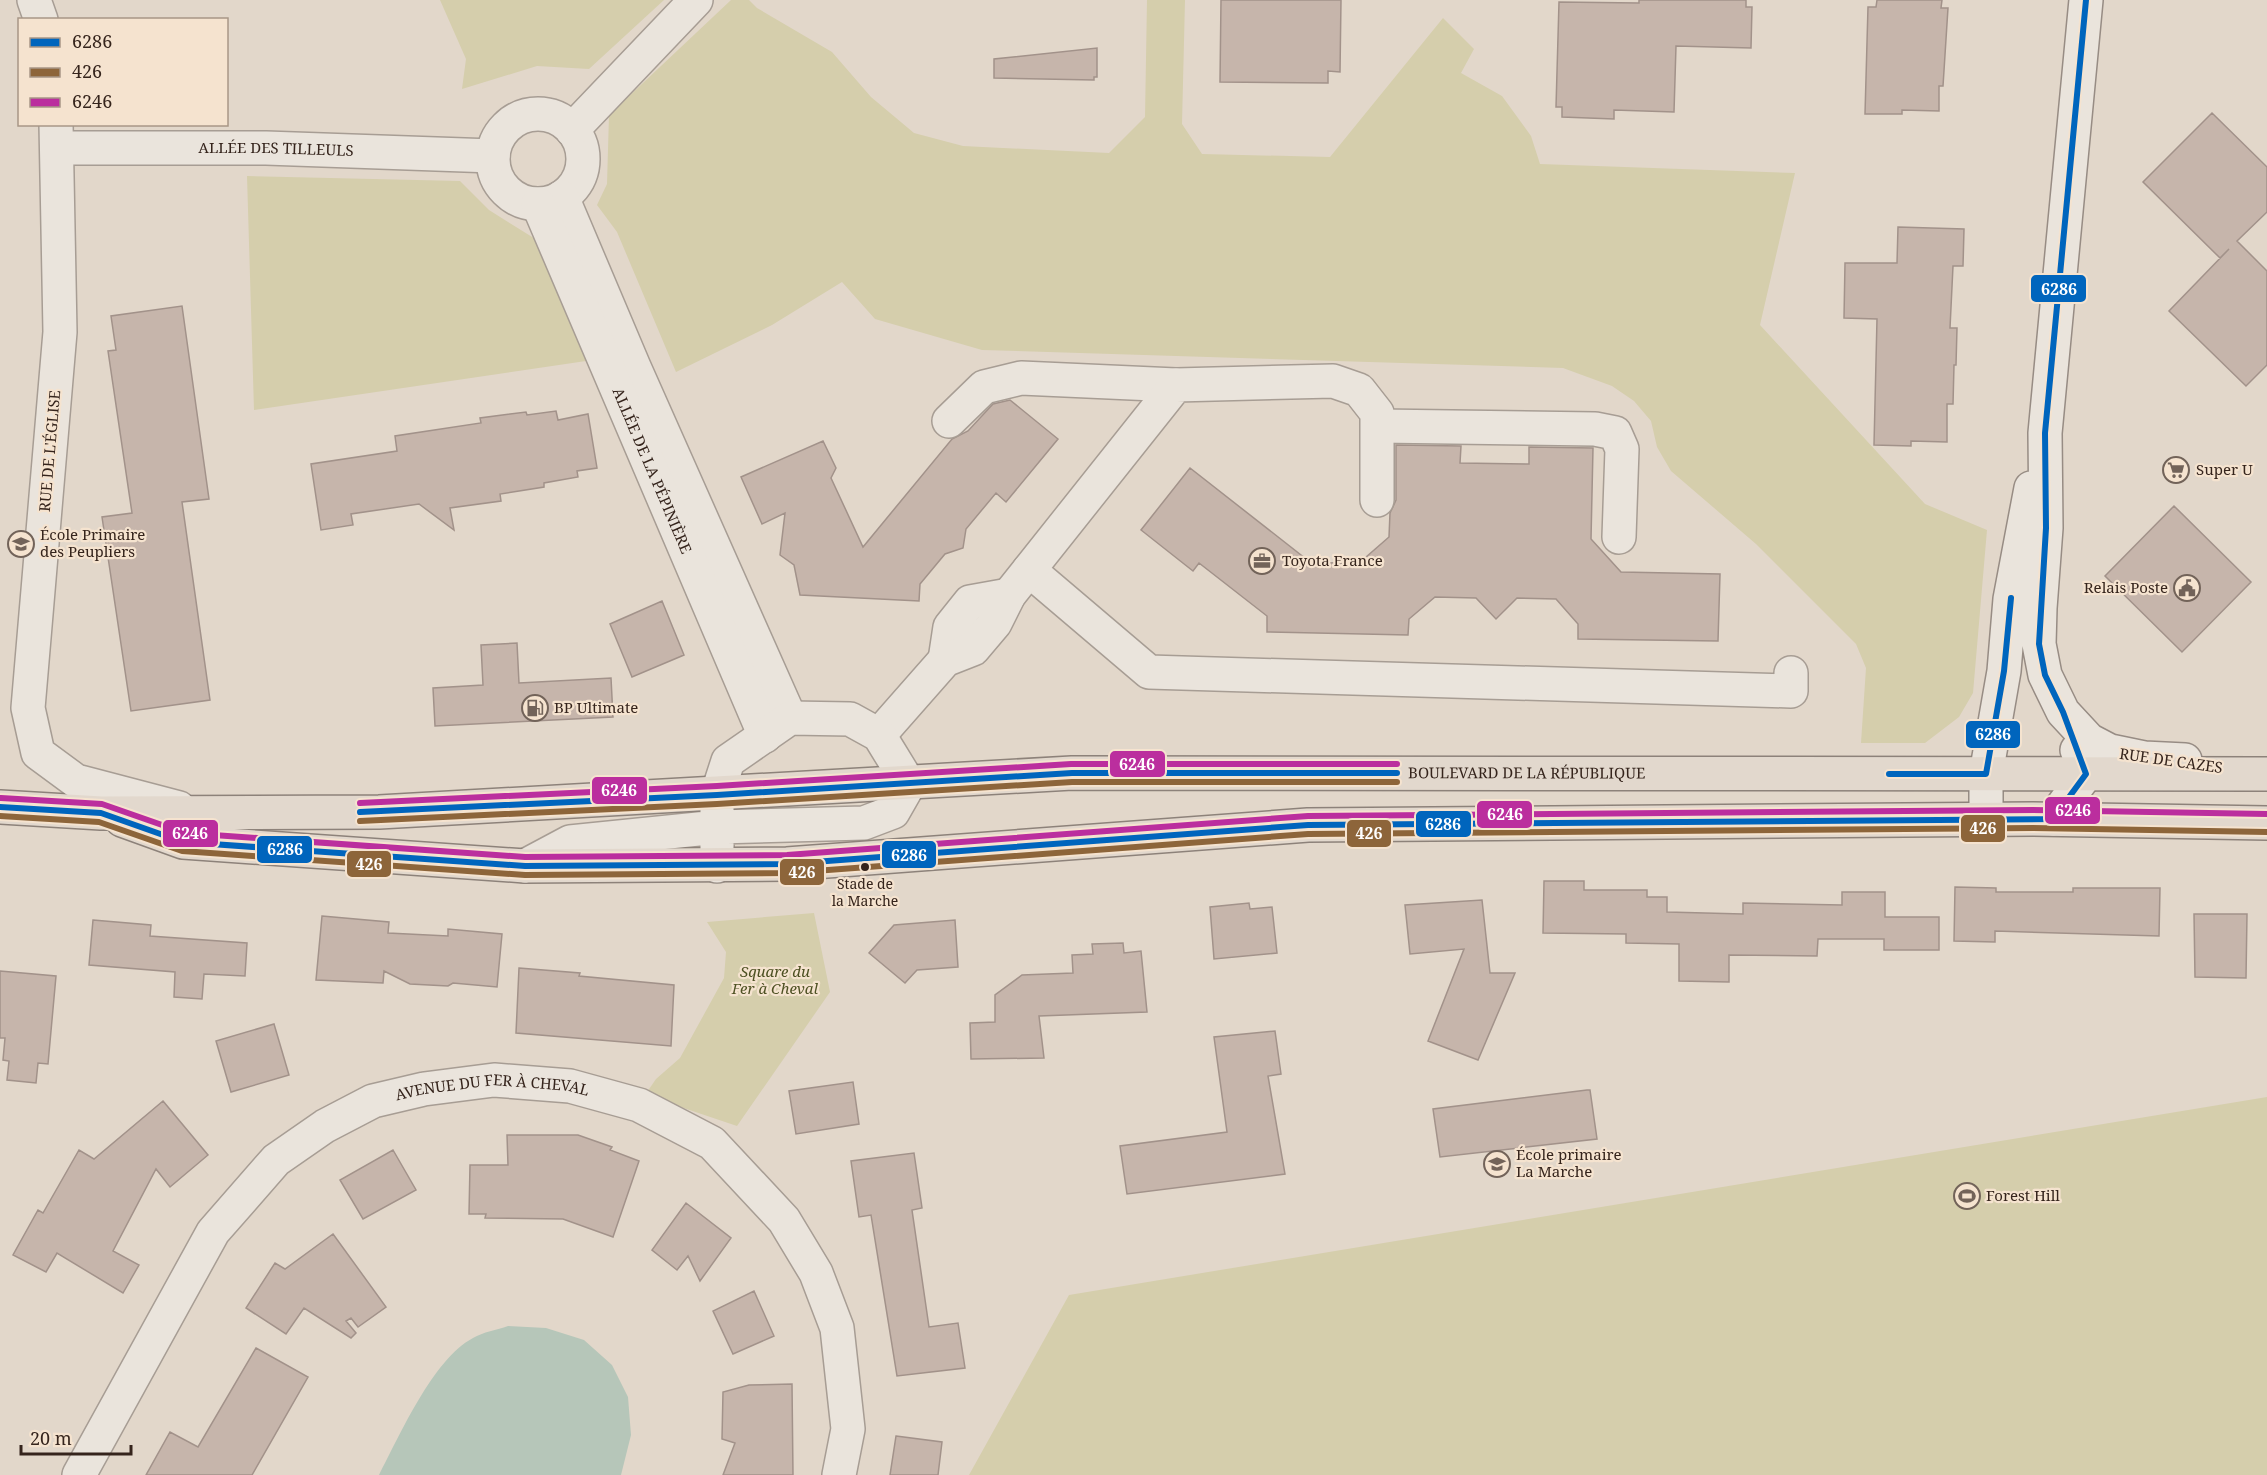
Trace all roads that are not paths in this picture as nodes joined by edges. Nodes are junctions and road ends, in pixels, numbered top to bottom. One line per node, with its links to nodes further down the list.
1 (34, 0): 4 (street)
2 (696, 0): 5 (street)
3 (2086, 0): 12 (street, RUE DE CAZES)
4 (40, 18)
5 (572, 130): 7 (street); 8 (street)
6 (57, 136): 7 (street, ALLÉE DES TILLEULS); 26 (street, RUE DE L'ÉGLISE)
7 (493, 156): 8 (street)
8 (550, 201): 18 (street, ALLÉE DE LA PÉPINIÈRE)
9 (1176, 385): 10 (street); 11 (street); 15 (street)
10 (949, 421)
11 (1378, 426): 13 (street); 14 (street)
12 (2044, 434): 17 (street, RUE DE CAZES); 20 (street, RUE DE CAZES)
13 (1377, 500)
14 (1619, 537)
15 (1019, 582): 16 (street); 19 (street)
16 (1791, 673)
17 (2063, 712): 21 (street); 22 (street, RUE DE CAZES)
18 (778, 727): 19 (street); 24 (street)
19 (879, 735): 23 (street)
20 (1986, 774): 21 (main road, BOULEVARD DE LA RÉPUBLIQUE); 23 (main road, BOULEVARD DE LA RÉPUBLIQUE); 29 (street, RUE DE CAZES)
21 (2086, 774): 22 (main road, BOULEVARD DE LA RÉPUBLIQUE); 28 (street)
22 (2260, 774)
23 (909, 784): 24 (main road, BOULEVARD DE LA RÉPUBLIQUE); 31 (street)
24 (717, 795): 26 (main road, BOULEVARD DE LA RÉPUBLIQUE); 31 (street)
25 (0, 807): 27 (main road, BOULEVARD DE LA RÉPUBLIQUE)
26 (192, 812): 27 (main road, BOULEVARD DE LA RÉPUBLIQUE)
27 (100, 813): 32 (main road, BOULEVARD DE LA RÉPUBLIQUE)
28 (2053, 819): 29 (main road, BOULEVARD DE LA RÉPUBLIQUE); 30 (main road, BOULEVARD DE LA RÉPUBLIQUE)
29 (1986, 821): 33 (main road, BOULEVARD DE LA RÉPUBLIQUE)
30 (2267, 823)
31 (718, 827): 32 (street); 33 (street)
32 (525, 866): 33 (main road, BOULEVARD DE LA RÉPUBLIQUE)
33 (717, 866)
34 (79, 1475): 35 (street, AVENUE DU FER À CHEVAL)
35 (839, 1475)

